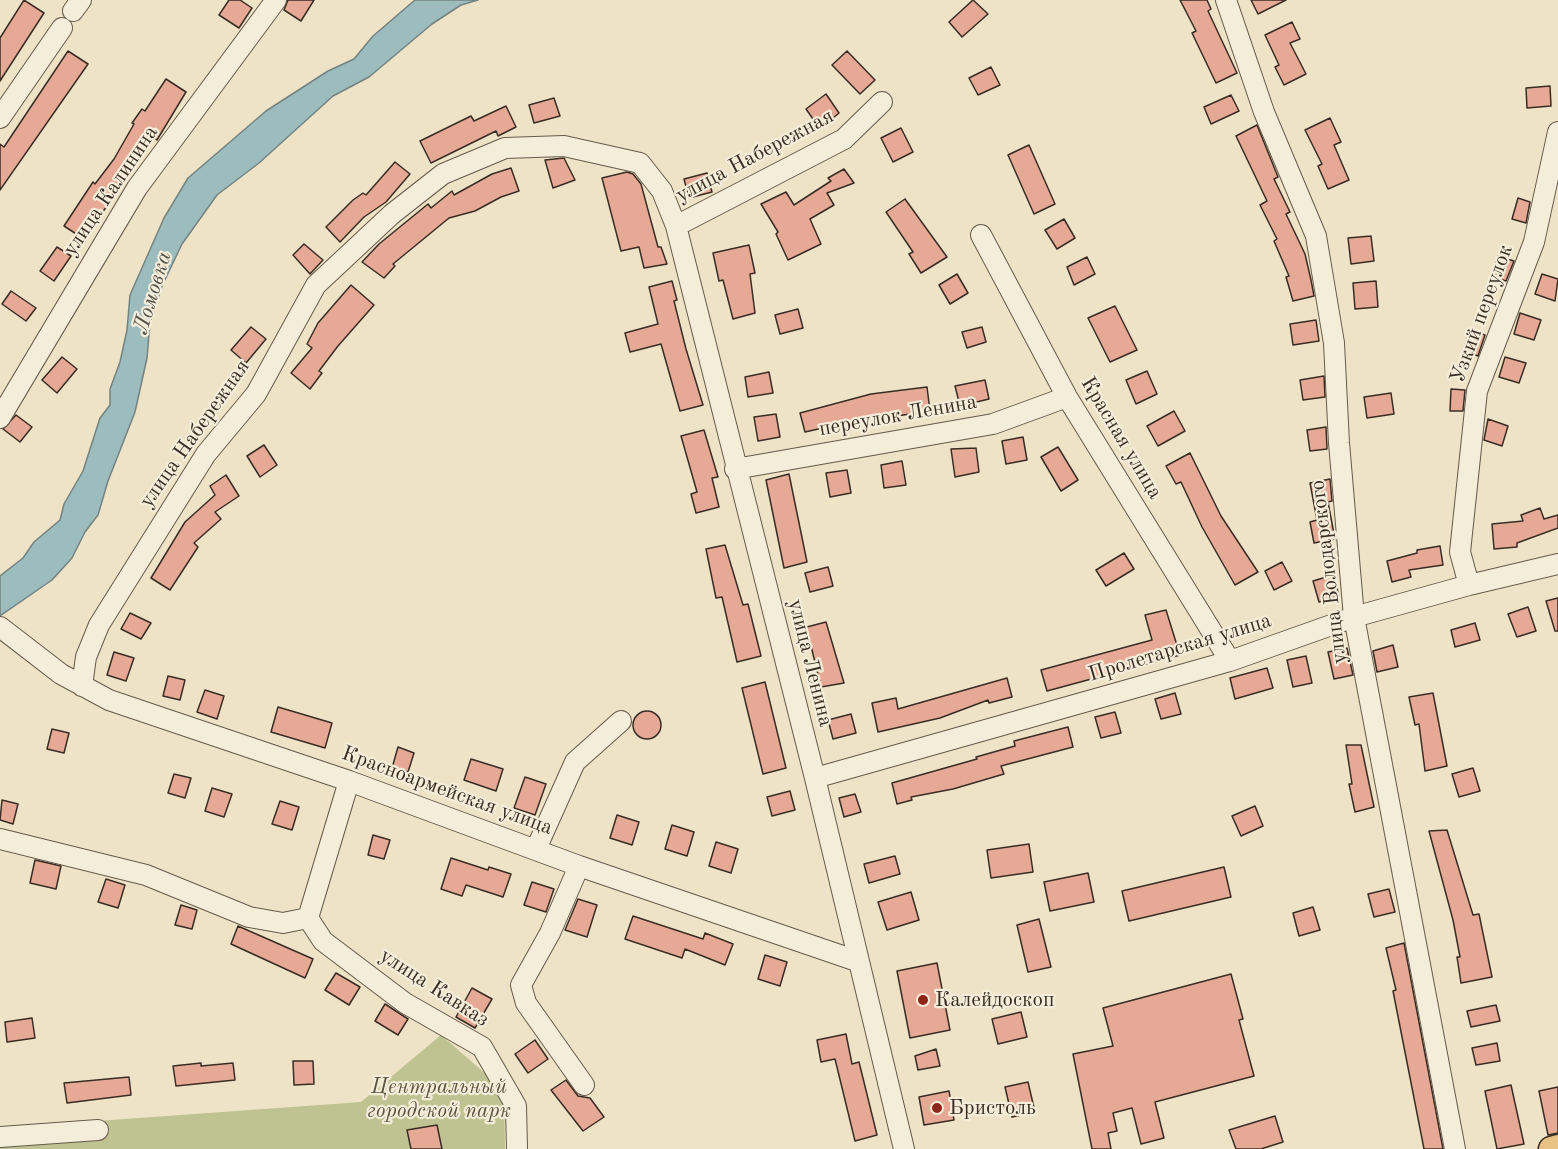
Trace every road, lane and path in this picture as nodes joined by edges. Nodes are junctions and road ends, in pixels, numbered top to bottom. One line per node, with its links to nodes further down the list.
1 (276, 0): 11 (street, улица Калинина)
2 (1226, 0): 15 (street, улица Володарского)
3 (62, 28): 5 (street)
4 (882, 102): 8 (street, улица Набережная)
5 (0, 118)
6 (1558, 132): 14 (street, Узкий переулок)
7 (662, 191): 8 (street, улица Ленина); 18 (street, улица Набережная)
8 (676, 226): 12 (street, улица Ленина)
9 (981, 234): 10 (street, Красная улица)
10 (1066, 397): 12 (street, переулок Ленина); 17 (street, Красная улица)
11 (0, 418)
12 (735, 469): 20 (street, улица Ленина)
13 (1558, 564): 14 (street, Пролетарская улица)
14 (1469, 585): 15 (street, Пролетарская улица)
15 (1354, 617): 17 (street, Пролетарская улица); 33 (street, улица Володарского)
16 (0, 627): 18 (street, Красноармейская улица)
17 (1230, 661): 20 (street, Пролетарская улица)
18 (82, 686): 21 (street, Красноармейская улица)
19 (621, 721): 23 (street)
20 (815, 778): 26 (street, улица Ленина)
21 (349, 781): 23 (street, Красноармейская улица); 25 (street)
22 (0, 839): 25 (street)
23 (536, 849): 24 (street, Красноармейская улица)
24 (579, 866): 26 (street, Красноармейская улица); 27 (street)
25 (308, 918): 31 (street, улица Кавказ)
26 (857, 962): 32 (street, улица Ленина)
27 (584, 1085)
28 (98, 1130): 29 (street)
29 (0, 1137)
30 (1558, 1148): 34 (main road)
31 (517, 1149)
32 (904, 1149)
33 (1455, 1149)
34 (1551, 1149)

